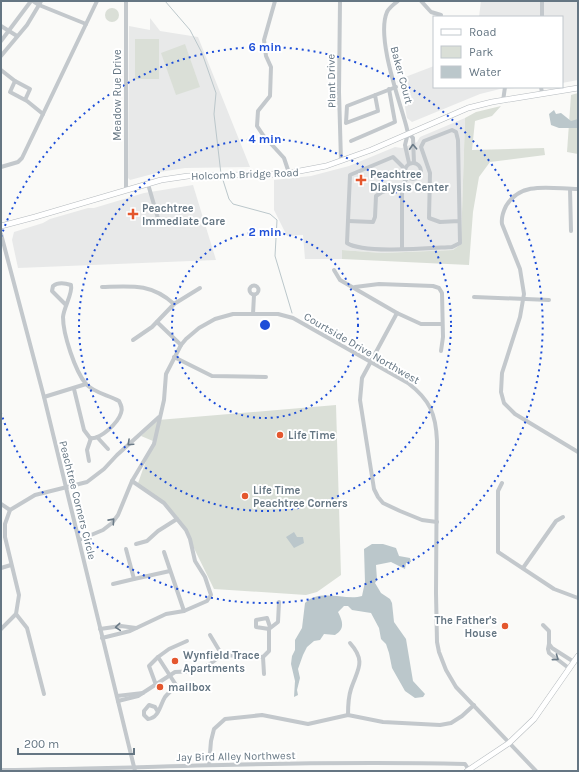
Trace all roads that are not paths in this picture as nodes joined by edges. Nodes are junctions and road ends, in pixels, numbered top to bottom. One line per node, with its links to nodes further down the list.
1 (32, 1): 9 (street); 14 (street)
2 (97, 1): 12 (street)
3 (126, 1): 47 (street, Meadow Rue Drive)
4 (275, 1): 39 (street)
5 (340, 1): 32 (street, Plant Drive)
6 (398, 1): 20 (street, Baker Court)
7 (421, 1): 10 (street)
8 (542, 1): 11 (street)
9 (40, 3): 12 (street); 15 (street)
10 (441, 15)
11 (542, 16)
12 (86, 24): 29 (street)
13 (1, 26): 14 (street)
14 (10, 31): 15 (street); 16 (street)
15 (17, 36): 17 (street)
16 (1, 41)
17 (1, 56)
18 (1, 70): 19 (street)
19 (14, 81): 27 (street); 27 (street)
20 (396, 87): 24 (street); 30 (street, Baker Court)
21 (505, 88): 28 (street)
22 (541, 88): 25 (street)
23 (578, 88): 25 (main road, Holcomb Bridge Road)
24 (389, 90): 26 (street); 31 (street)
25 (542, 94): 28 (main road, Holcomb Bridge Road)
26 (375, 95): 26 (street)
27 (25, 100): 29 (street)
28 (503, 100): 30 (main road, Holcomb Bridge Road)
29 (43, 114): 36 (street)
30 (408, 133): 32 (main road, Holcomb Bridge Road); 33 (street, Baker Court, one-way to 30); 35 (street)
31 (351, 142)
32 (341, 161): 39 (main road, Holcomb Bridge Road)
33 (414, 162): 35 (street); 41 (street)
34 (1, 163): 36 (street)
35 (409, 163): 38 (street)
36 (6, 165): 37 (street)
37 (1, 167)
38 (405, 169): 42 (street); 50 (street)
39 (289, 173): 43 (main road, Holcomb Bridge Road)
40 (430, 173): 41 (street); 48 (street); 48 (street)
41 (421, 174): 42 (street)
42 (408, 177): 44 (street)
43 (148, 184): 47 (main road, Holcomb Bridge Road); 49 (street)
44 (402, 185): 50 (street); 54 (street)
45 (570, 189): 46 (street); 52 (street); 61 (street)
46 (578, 189)
47 (126, 190): 51 (main road, Holcomb Bridge Road)
48 (459, 220): 54 (street)
49 (159, 222)
50 (348, 222): 54 (street)
51 (1, 226)
52 (571, 231)
53 (1, 234): 77 (street, Peachtree Corners Circle)
54 (402, 249)
55 (334, 270): 57 (street)
56 (102, 287): 64 (street)
57 (355, 287): 65 (street); 68 (street)
58 (200, 288): 64 (street)
59 (254, 295): 66 (street)
60 (474, 297): 61 (street)
61 (523, 298): 62 (street); 82 (street)
62 (549, 300)
63 (65, 304): 63 (street); 75 (street)
64 (174, 304): 67 (street)
65 (397, 312): 68 (street); 73 (street)
66 (252, 314): 70 (street, Courtside Drive Northwest); 73 (street, Courtside Drive Northwest)
67 (157, 322): 69 (street); 70 (street)
68 (442, 324): 71 (street)
69 (133, 340)
70 (181, 345): 72 (street, Courtside Drive Northwest)
71 (441, 352)
72 (174, 357): 74 (street); 78 (street, Courtside Drive Northwest)
73 (371, 362): 91 (street, Courtside Drive Northwest); 91 (street)
74 (266, 377)
75 (86, 384): 76 (street); 79 (street)
76 (74, 389): 77 (street); 80 (street)
77 (44, 397): 86 (street, Peachtree Corners Circle)
78 (159, 417): 84 (street, Courtside Drive Northwest); 86 (street, one-way to 86)
79 (97, 437): 80 (street); 81 (street)
80 (92, 438): 83 (street)
81 (108, 449)
82 (578, 452)
83 (89, 461)
84 (132, 481): 90 (street); 92 (street, Courtside Drive Northwest, one-way to 84)
85 (502, 483): 98 (street)
86 (66, 489): 88 (street); 92 (street, Peachtree Corners Circle)
87 (1, 504): 88 (street)
88 (10, 510): 96 (street)
89 (563, 517): 98 (street)
90 (177, 519): 93 (street); 104 (street)
91 (437, 522): 128 (street, Courtside Drive Northwest)
92 (79, 540): 109 (street, Peachtree Corners Circle)
93 (136, 544)
94 (126, 549): 100 (street)
95 (164, 552): 99 (street)
96 (11, 565): 97 (street); 105 (street)
97 (1, 568)
98 (523, 568): 102 (street)
99 (170, 571): 100 (street); 104 (street)
100 (134, 579): 101 (street)
101 (113, 584)
102 (578, 598)
103 (279, 602): 118 (street)
104 (184, 610): 107 (street)
105 (16, 614): 108 (street); 125 (street)
106 (543, 626): 114 (street)
107 (136, 628): 109 (street, one-way to 109); 111 (street)
108 (1, 629)
109 (100, 629): 111 (street, Peachtree Corners Circle)
110 (210, 635): 115 (street)
111 (102, 638): 126 (street, Peachtree Corners Circle)
112 (188, 641): 117 (street)
113 (350, 643): 130 (street)
114 (549, 644): 119 (street); 120 (street, one-way to 120)
115 (222, 655): 118 (street); 122 (street)
116 (578, 656): 119 (main road)
117 (158, 657): 122 (street); 123 (street)
118 (263, 657): 121 (street)
119 (574, 662): 120 (main road)
120 (570, 669): 131 (main road)
121 (264, 674)
122 (171, 675): 123 (street); 129 (street)
123 (156, 685): 124 (street)
124 (143, 693): 126 (street); 127 (street)
125 (44, 694)
126 (117, 696): 127 (street, Peachtree Corners Circle)
127 (118, 701): 133 (street, Peachtree Corners Circle)
128 (474, 705): 130 (street); 131 (street, Courtside Drive Northwest)
129 (158, 712)
130 (348, 715): 132 (street)
131 (509, 743): 135 (main road); 136 (street, Courtside Drive Northwest)
132 (209, 765): 133 (street, Jay Bird Alley Northwest); 135 (street, Jay Bird Alley Northwest)
133 (134, 769): 134 (street, Jay Bird Alley Northwest)
134 (1, 770)
135 (468, 770)
136 (536, 771)

